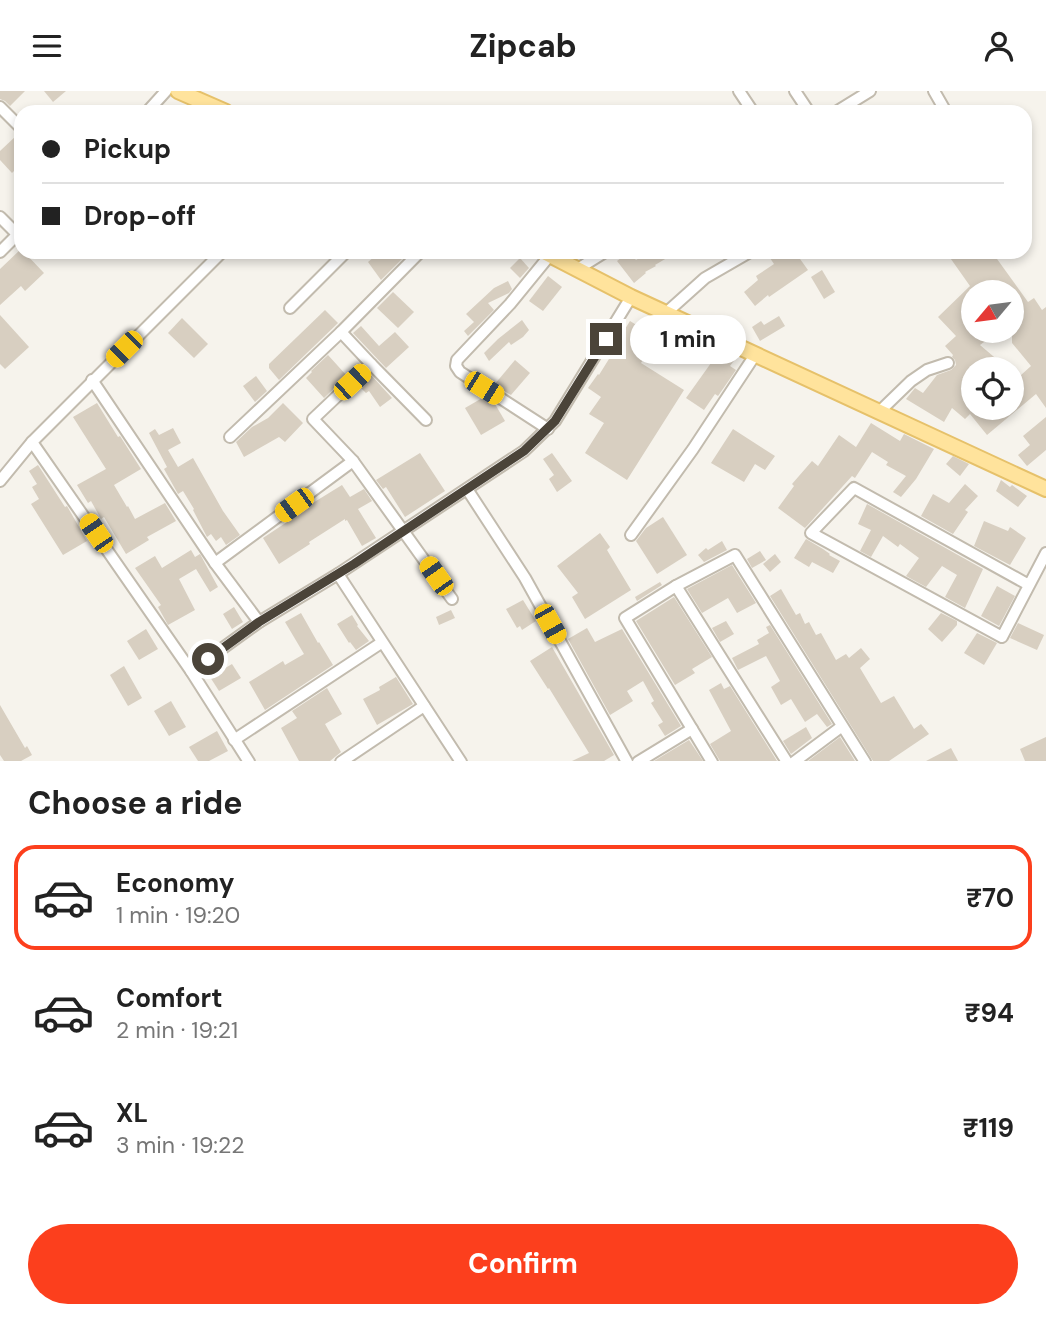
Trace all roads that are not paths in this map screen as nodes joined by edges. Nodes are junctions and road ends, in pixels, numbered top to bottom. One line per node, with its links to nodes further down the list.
1 (166, 91): 5 (street)
2 (178, 91): 6 (main road)
3 (870, 91): 4 (street)
4 (851, 96)
5 (153, 105)
6 (210, 105)
7 (0, 107): 8 (street)
8 (14, 121)
9 (0, 217): 10 (street)
10 (14, 228)
11 (14, 237): 12 (street)
12 (0, 252)
13 (215, 259): 28 (street)
14 (339, 259): 22 (street)
15 (414, 259): 24 (street)
16 (543, 259): 31 (street)
17 (557, 259): 20 (main road)
18 (594, 259): 20 (street)
19 (738, 259): 23 (street)
20 (576, 270): 21 (main road)
21 (631, 297): 23 (main road); 31 (street)
22 (289, 308)
23 (666, 313): 25 (main road)
24 (341, 332): 27 (street); 32 (street)
25 (755, 355): 29 (main road); 39 (street)
26 (948, 363): 29 (street)
27 (371, 364): 30 (street); 34 (street)
28 (92, 380): 33 (street); 41 (street)
29 (879, 412): 37 (main road)
30 (426, 420)
31 (548, 429): 36 (street)
32 (230, 437)
33 (32, 442): 35 (street); 48 (street)
34 (353, 461): 38 (street); 41 (street)
35 (0, 481)
36 (467, 489): 38 (street); 56 (street)
37 (1046, 489)
38 (404, 531): 42 (street); 45 (street)
39 (631, 535)
40 (1046, 554): 43 (street)
41 (215, 563): 46 (street)
42 (338, 574): 46 (street); 47 (street)
43 (1029, 585): 43 (street)
44 (676, 586): 50 (street); 51 (street); 59 (street)
45 (452, 599)
46 (259, 622): 48 (street)
47 (381, 643): 49 (street); 52 (street)
48 (191, 671): 52 (street)
49 (424, 706): 54 (street); 55 (street)
50 (841, 727): 60 (street); 61 (street)
51 (692, 729): 57 (street); 58 (street)
52 (234, 740): 53 (street)
53 (248, 761)
54 (341, 761)
55 (461, 761)
56 (627, 761)
57 (638, 761)
58 (712, 761)
59 (787, 761)
60 (794, 761)
61 (864, 761)

